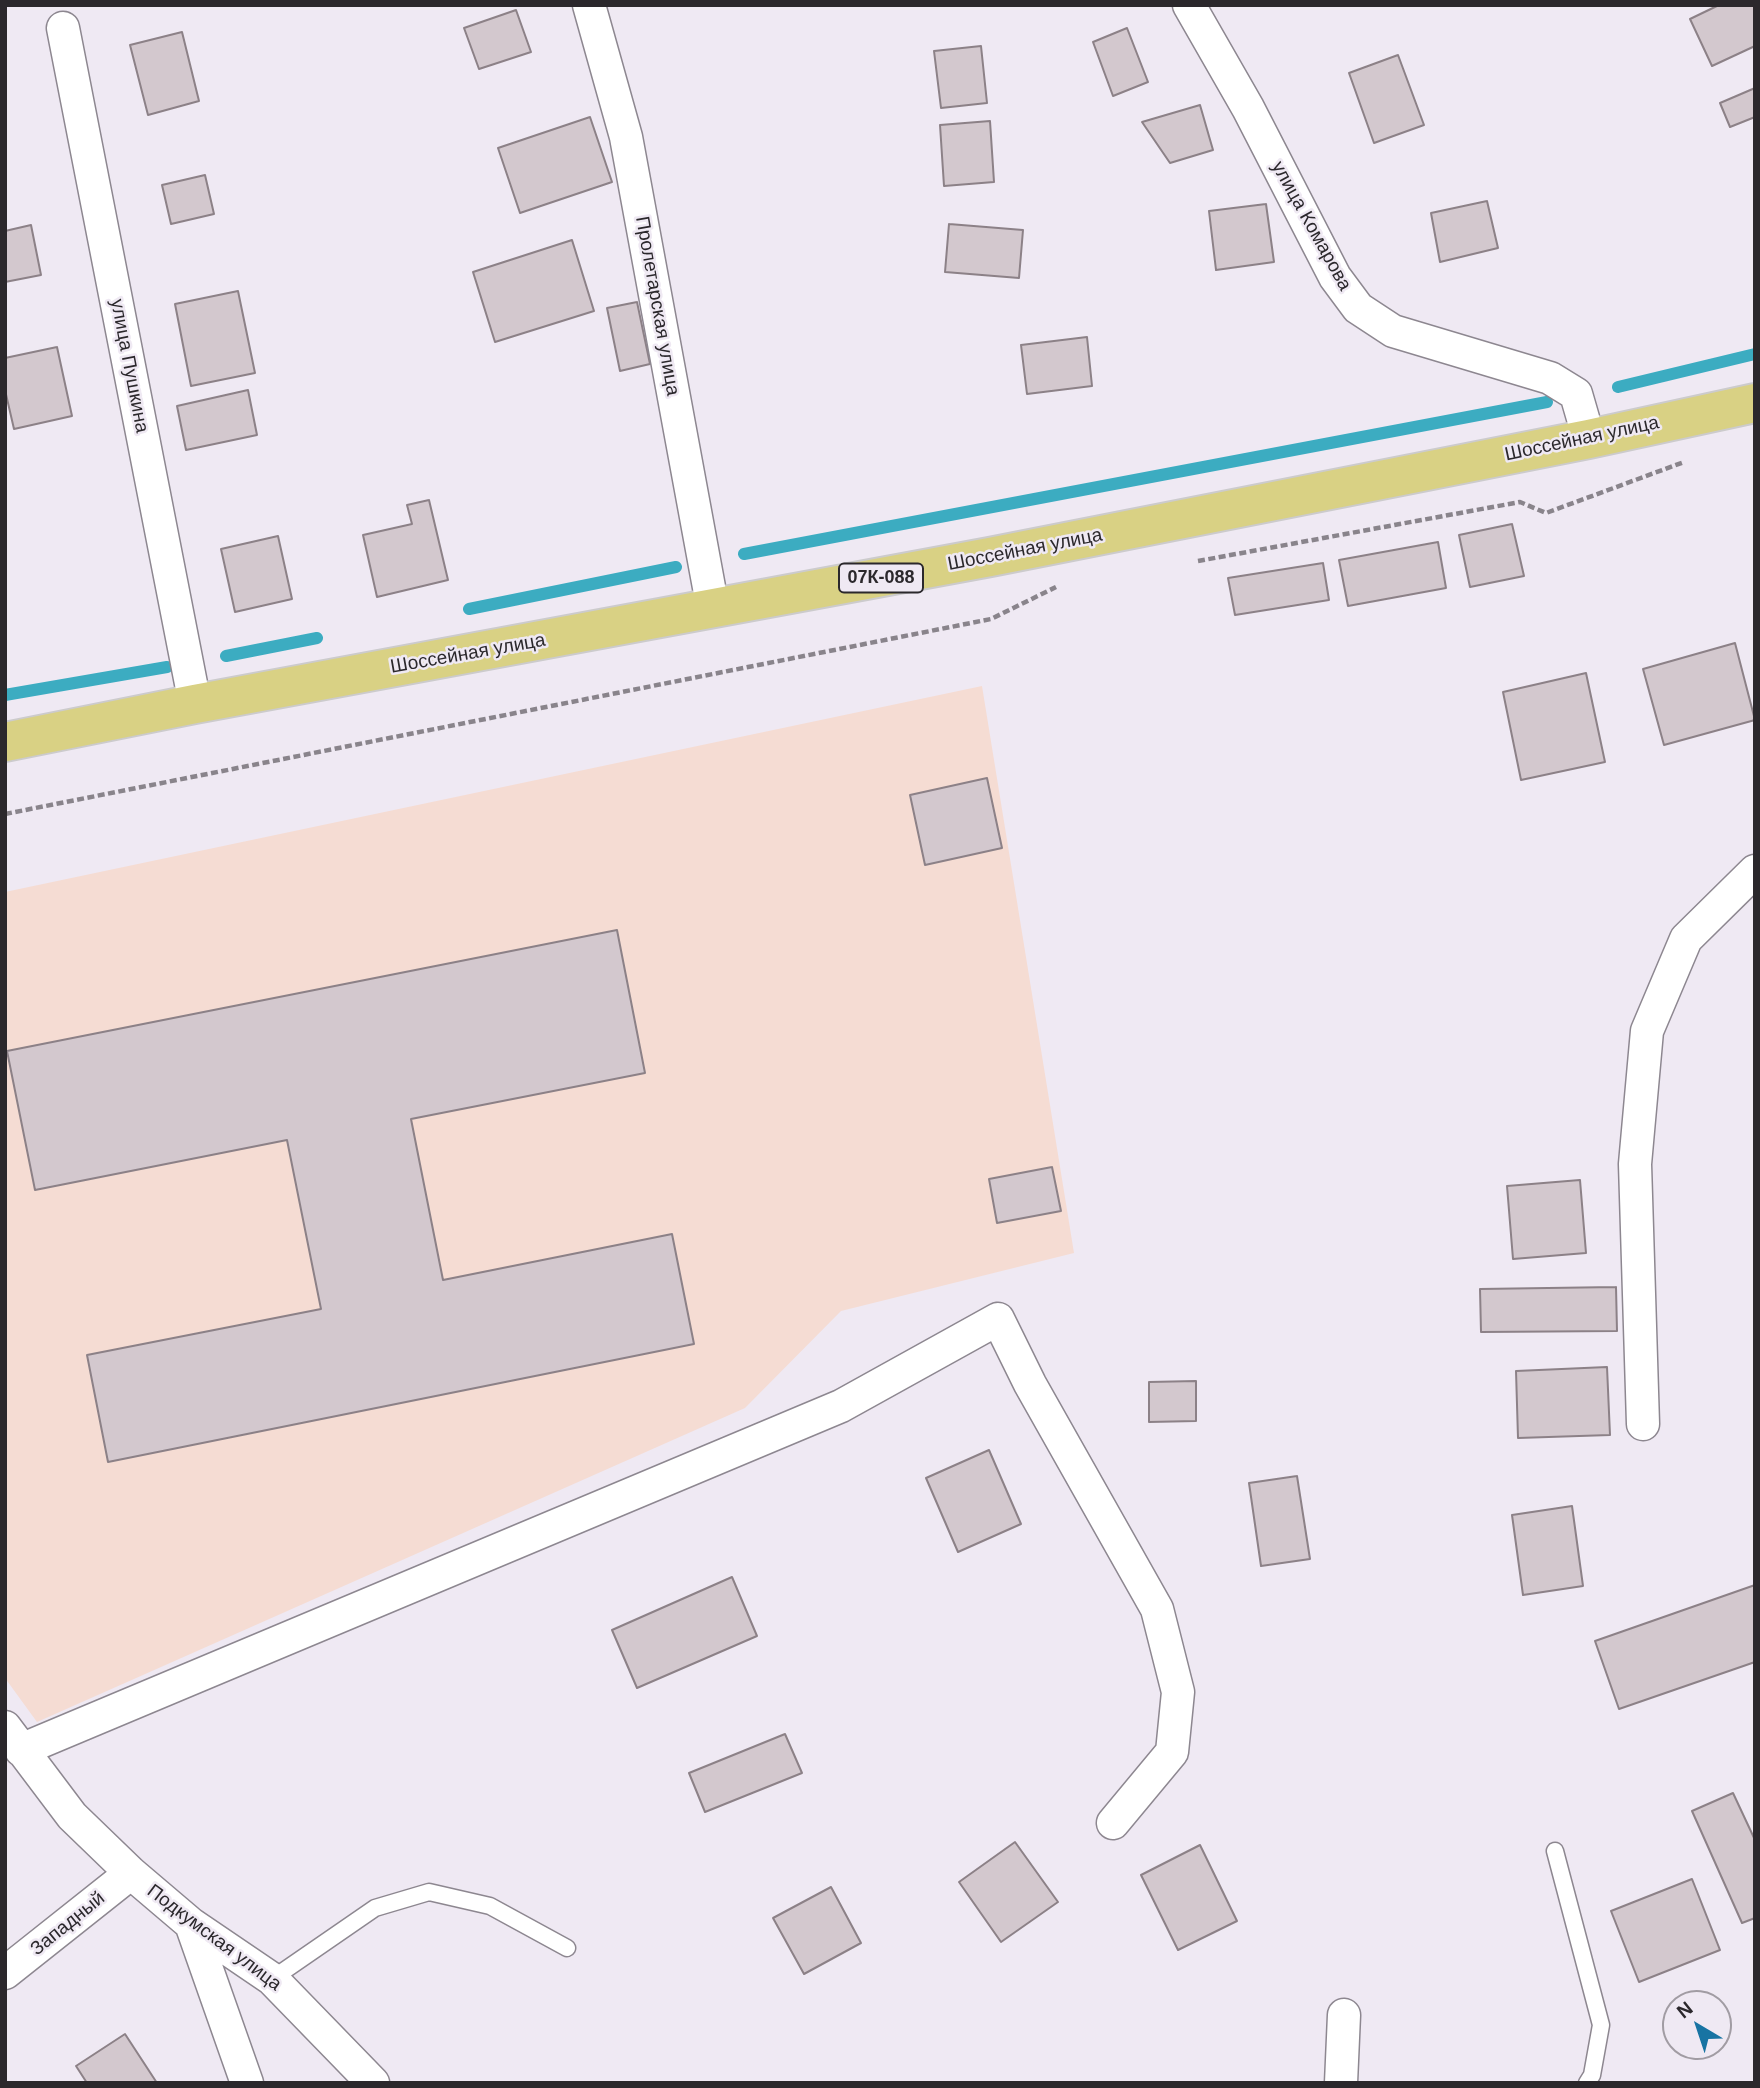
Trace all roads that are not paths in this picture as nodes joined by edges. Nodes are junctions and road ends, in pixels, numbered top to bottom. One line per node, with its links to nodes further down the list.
1 (589, 5): 6 (street, Пролетарская улица)
2 (1189, 5): 5 (street, улица Комарова)
3 (63, 28): 7 (street, улица Пушкина)
4 (1755, 403): 5 (main road, Шоссейная улица / 07К-088)
5 (1589, 439): 6 (main road, Шоссейная улица / 07К-088)
6 (713, 609): 7 (main road, Шоссейная улица / 07К-088)
7 (195, 704): 8 (main road, Шоссейная улица / 07К-088)
8 (5, 742)
9 (1755, 871): 10 (street)
10 (1643, 1424)
11 (13, 1738): 12 (street); 14 (street, Подкумская улица)
12 (1113, 1823)
13 (1555, 1851): 23 (lane)
14 (131, 1873): 15 (street, Подкумская улица); 17 (street, Западный)
15 (191, 1924): 18 (street, Подкумская улица); 20 (street)
16 (567, 1948): 18 (lane)
17 (5, 1973)
18 (272, 1979): 21 (street, Подкумская улица)
19 (1343, 2015): 22 (street)
20 (247, 2083)
21 (373, 2083)
22 (1341, 2083)
23 (1587, 2083)

